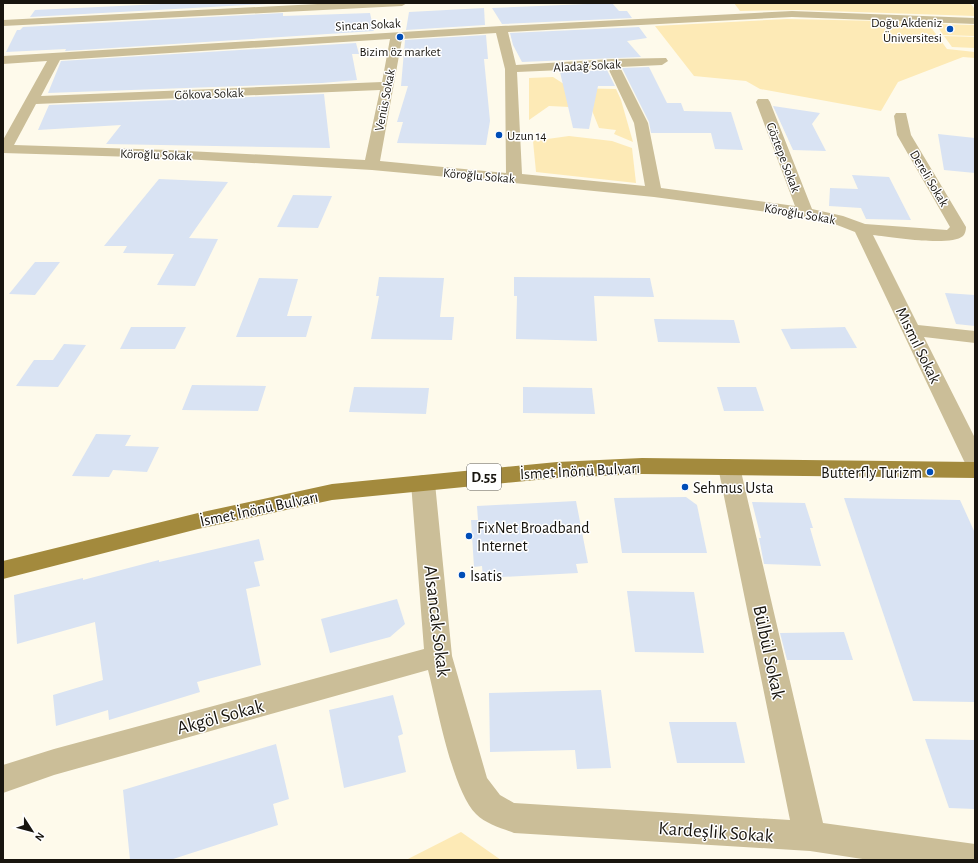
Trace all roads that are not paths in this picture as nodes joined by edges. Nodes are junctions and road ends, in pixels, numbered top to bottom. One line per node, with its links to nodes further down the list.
1 (402, 3): 2 (street)
2 (374, 4): 3 (street)
3 (244, 11): 5 (street); 8 (street)
4 (975, 21): 6 (street, Sincan Sokak)
5 (3, 23)
6 (501, 29): 7 (street, Sincan Sokak); 13 (street)
7 (397, 36): 8 (street, Sincan Sokak); 14 (street, Venüs Sokak)
8 (238, 45): 9 (street, Sincan Sokak)
9 (56, 56): 10 (street, Sincan Sokak); 15 (street)
10 (3, 60)
11 (662, 62): 12 (street, Aladağ Sokak)
12 (612, 64): 13 (street, Aladağ Sokak); 21 (street)
13 (511, 69): 20 (street)
14 (386, 86): 15 (street, Gökova Sokak); 19 (street, Venüs Sokak)
15 (32, 100): 18 (street)
16 (763, 102): 22 (street, Göztepe Sokak)
17 (901, 116): 24 (street, Dereli Sokak)
18 (4, 149): 19 (street, Köroğlu Sokak)
19 (372, 165): 20 (street, Köroğlu Sokak)
20 (514, 178): 21 (street, Köroğlu Sokak)
21 (654, 192): 22 (street, Köroğlu Sokak)
22 (805, 212): 23 (street, Köroğlu Sokak)
23 (862, 229): 24 (street, Köroğlu Sokak); 25 (street, Mısmıl Sokak)
24 (950, 235)
25 (913, 330): 26 (street); 27 (street, Mısmıl Sokak)
26 (975, 337)
27 (975, 461)
28 (729, 467): 29 (main road, İsmet İnönü Bulvarı / D.55); 30 (main road, İsmet İnönü Bulvarı / D.55); 35 (street, Bülbül Sokak)
29 (975, 470)
30 (423, 483): 31 (main road, İsmet İnönü Bulvarı / D.55); 32 (street, Alsancak Sokak)
31 (3, 570)
32 (438, 656): 33 (street, Akgöl Sokak); 34 (street, Alsancak Sokak)
33 (3, 779)
34 (472, 781): 35 (street, Kardeşlik Sokak)
35 (810, 836): 36 (street, Kardeşlik Sokak)
36 (975, 860)

